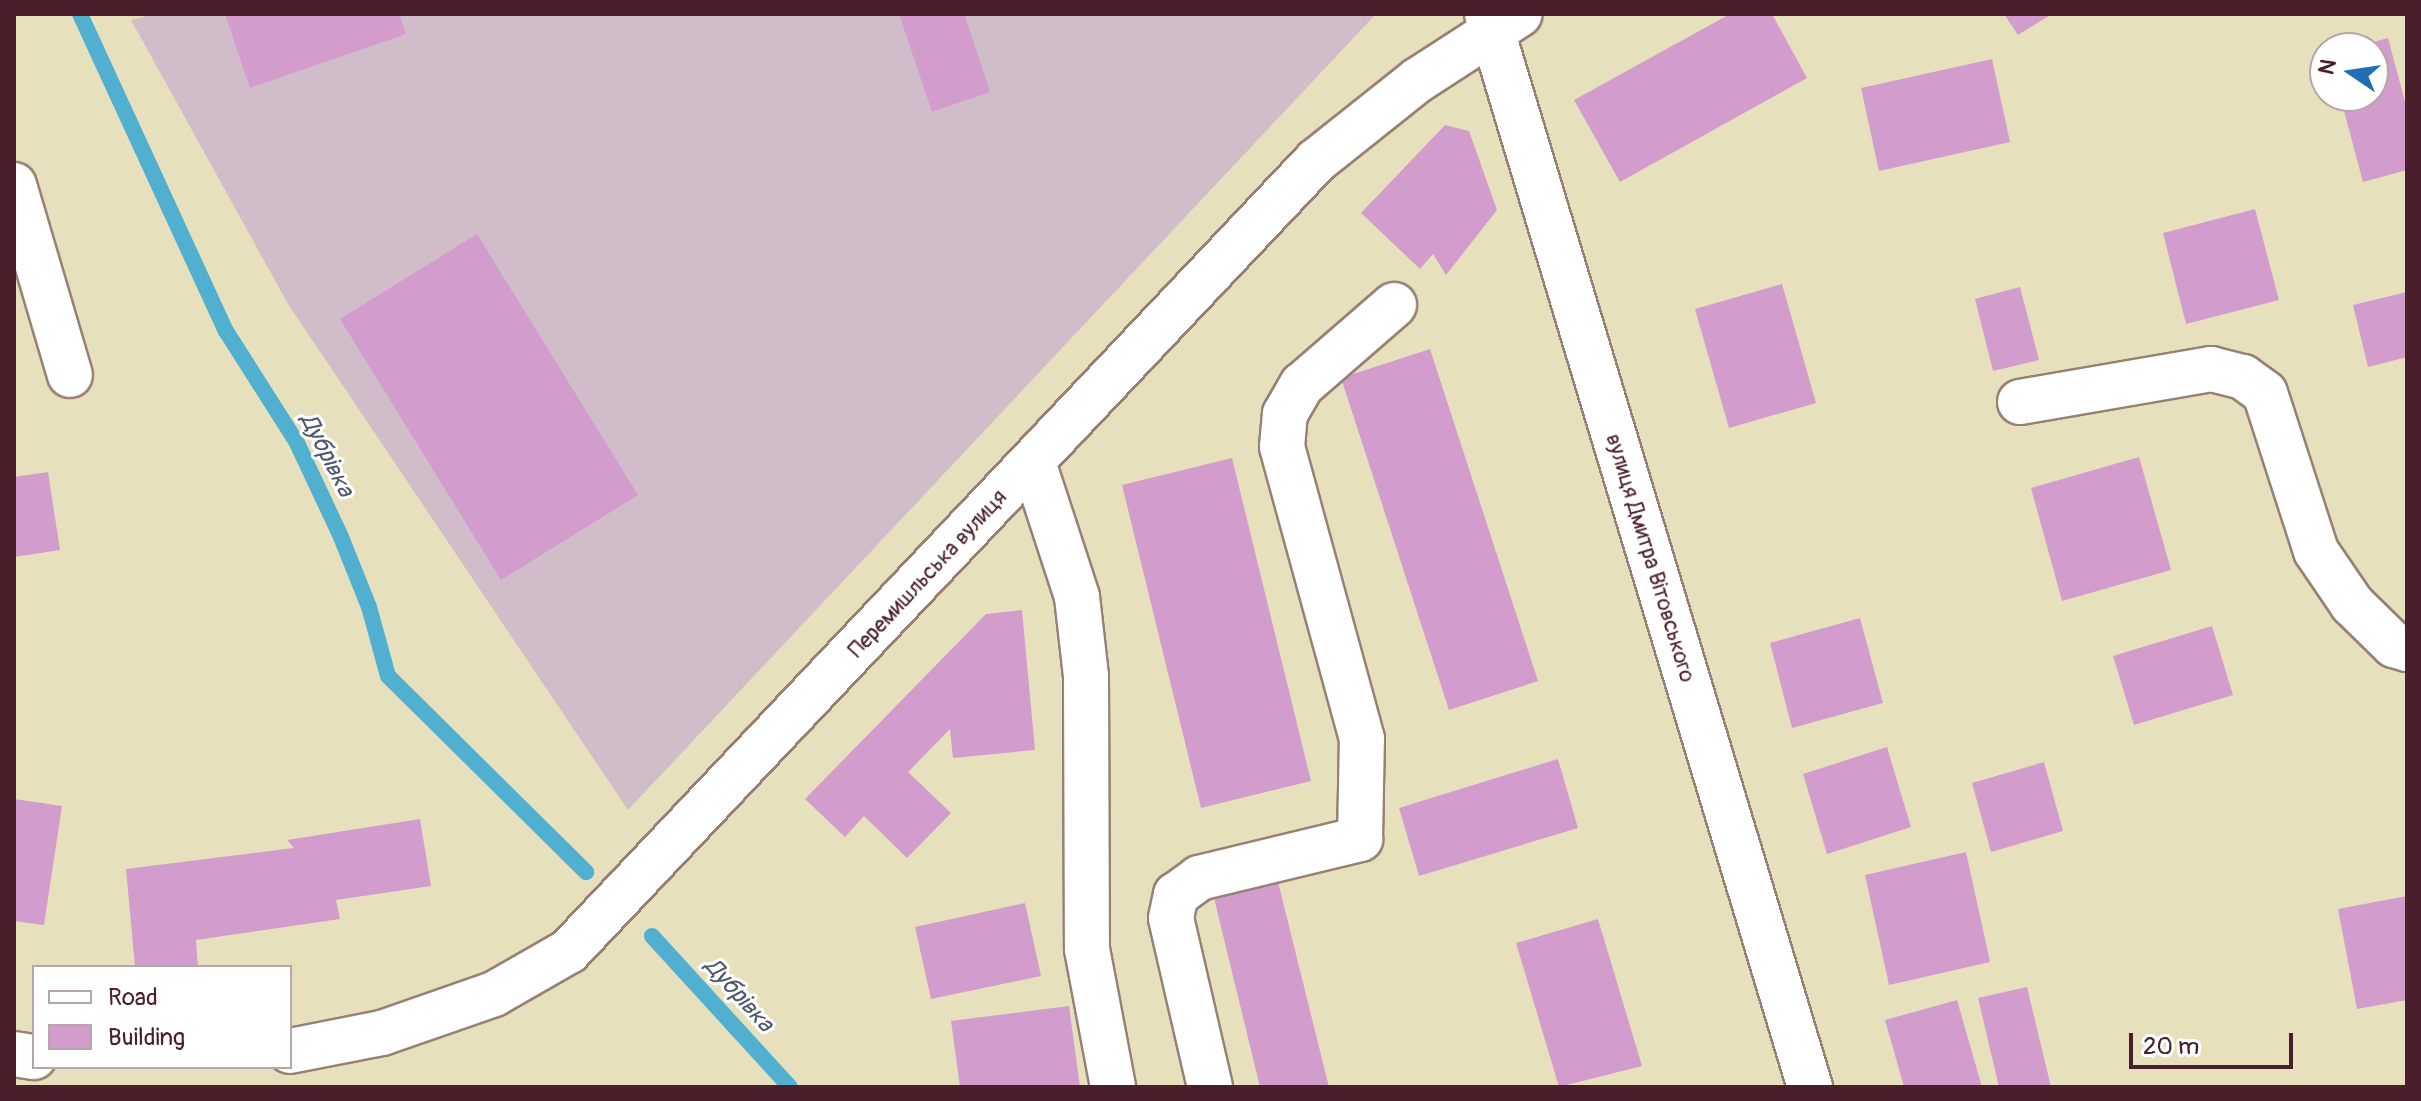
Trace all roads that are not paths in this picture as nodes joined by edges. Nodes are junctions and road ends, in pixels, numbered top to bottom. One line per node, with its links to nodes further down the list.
1 (1499, 19): 7 (main road, Перемишльська вулиця); 12 (main road, вулиця Дмитра Вітовського)
2 (14, 185): 3 (main road)
3 (26, 271): 5 (main road)
4 (1394, 305): 11 (main road)
5 (70, 375)
6 (2020, 402): 8 (main road)
7 (1033, 462): 9 (main road, Перемишльська вулиця); 10 (main road)
8 (2407, 649)
9 (292, 1051)
10 (1113, 1087)
11 (1210, 1087)
12 (1810, 1087)

